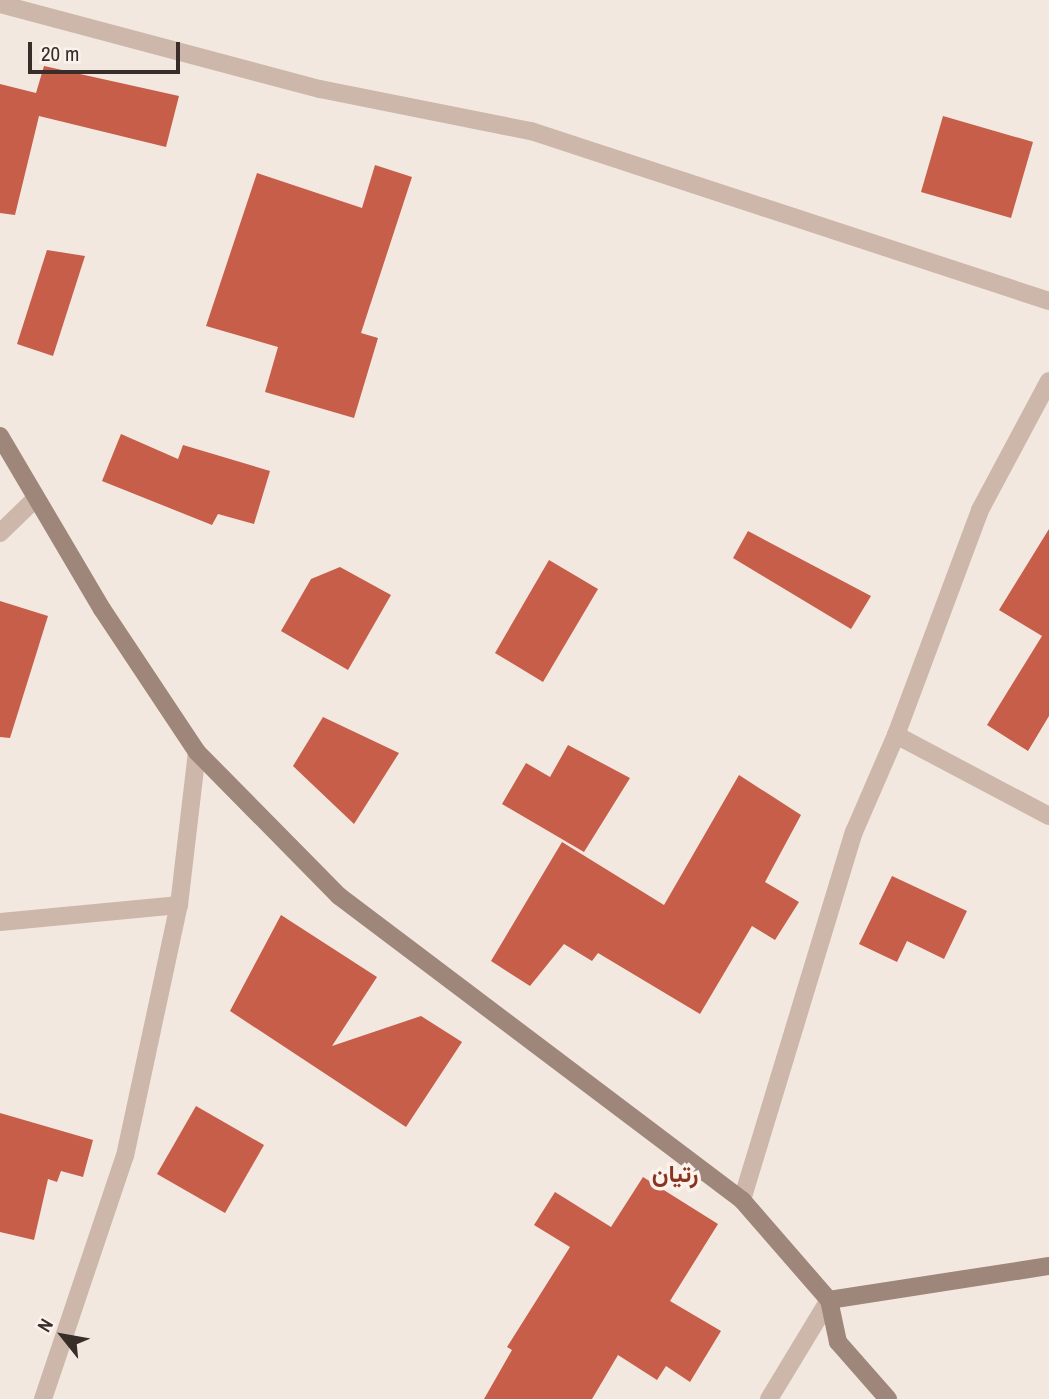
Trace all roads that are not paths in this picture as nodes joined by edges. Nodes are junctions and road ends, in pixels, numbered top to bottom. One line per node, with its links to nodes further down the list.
1 (0, 4): 2 (street)
2 (1049, 301)
3 (1049, 380): 7 (street)
4 (0, 436): 5 (street)
5 (34, 500): 6 (street); 8 (street)
6 (0, 533)
7 (896, 735): 9 (street); 12 (street)
8 (197, 752): 10 (street); 12 (street)
9 (1049, 816)
10 (179, 905): 11 (street); 15 (street)
11 (0, 922)
12 (742, 1200): 14 (street)
13 (1049, 1266): 14 (street)
14 (829, 1300): 16 (street); 17 (street)
15 (43, 1399)
16 (769, 1399)
17 (888, 1399)

